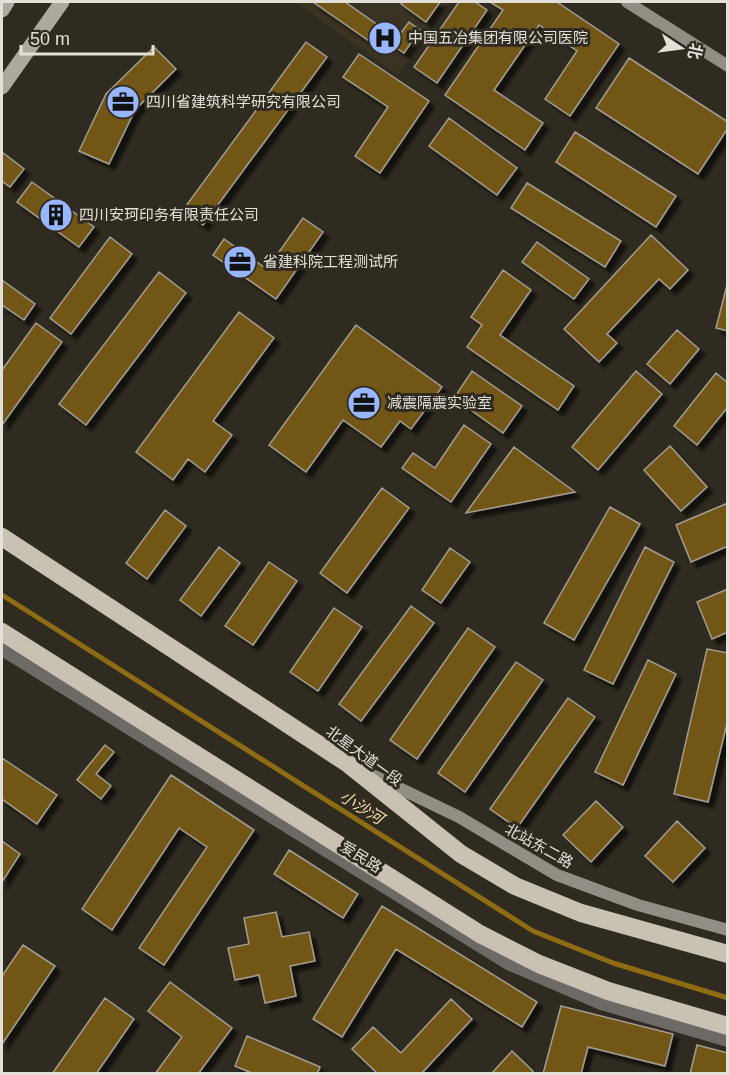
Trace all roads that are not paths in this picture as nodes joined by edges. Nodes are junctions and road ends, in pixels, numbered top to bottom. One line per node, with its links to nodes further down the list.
1 (7, 2): 4 (main road)
2 (62, 2): 6 (main road)
3 (627, 2): 5 (street)
4 (2, 10)
5 (728, 66)
6 (2, 87)
7 (2, 537): 10 (highway, 北星大道一段)
8 (2, 632): 13 (highway)
9 (2, 650): 14 (street, 爱民路)
10 (347, 762): 11 (street, 北站东二路); 12 (highway, 北星大道一段)
11 (728, 930)
12 (728, 954)
13 (728, 1026)
14 (728, 1041)

